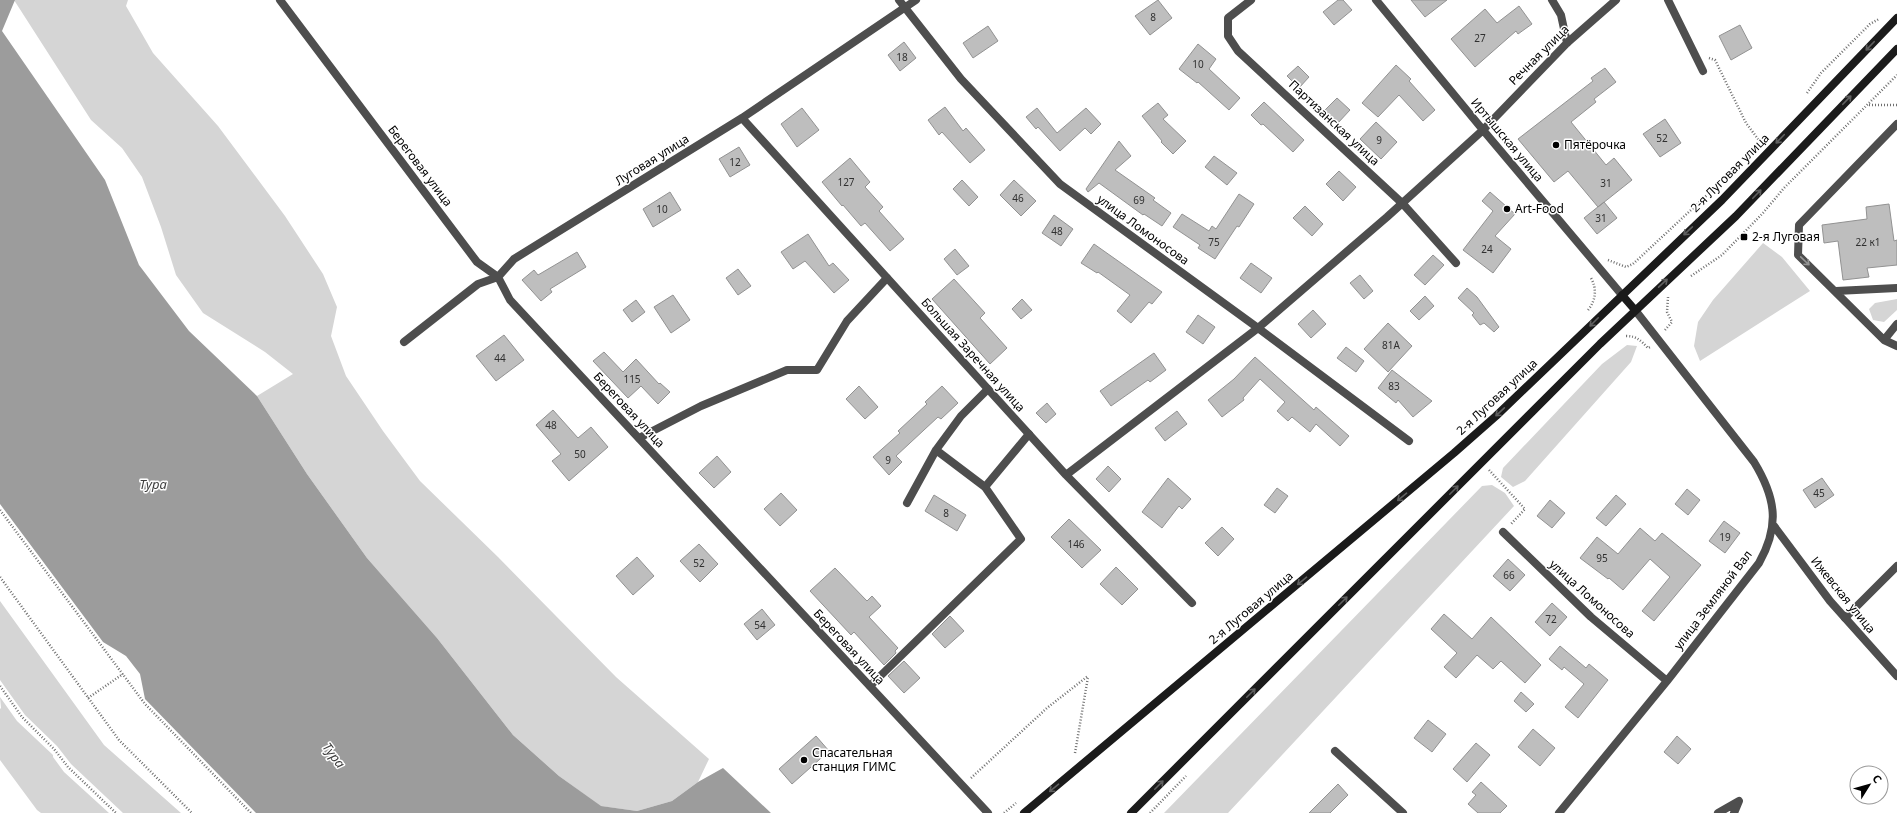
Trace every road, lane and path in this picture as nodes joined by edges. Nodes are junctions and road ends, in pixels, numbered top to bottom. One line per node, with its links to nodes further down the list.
1 (280, 0): 30 (street, Береговая улица)
2 (899, 0): 9 (street, улица Ломоносова)
3 (916, 0): 9 (street, Луговая улица)
4 (1251, 0): 27 (street, Партизанская улица)
5 (1376, 0): 22 (street, Иртышская улица)
6 (1552, 0): 12 (street)
7 (1616, 0): 12 (street, Речная улица)
8 (1668, 0): 14 (street)
9 (904, 8): 20 (street, Луговая улица); 40 (street, улица Ломоносова)
10 (1883, 16): 17 (path)
11 (1897, 18): 35 (main road, 2-я Луговая улица, one-way to 35)
12 (1566, 43): 22 (street, Речная улица)
13 (1897, 48): 37 (main road, one-way to 13)
14 (1694, 52): 15 (street); 24 (path)
15 (1703, 71)
16 (1897, 75): 18 (path)
17 (1804, 96)
18 (1868, 105): 19 (path); 32 (path)
19 (1897, 105)
20 (742, 118): 30 (street, Луговая улица); 31 (street, Большая Заречная улица)
21 (1897, 124): 34 (street, one-way to 34)
22 (1483, 130): 27 (street, Речная улица); 29 (street, Иртышская улица)
23 (1766, 138): 24 (path)
24 (1761, 144): 25 (path)
25 (1756, 149)
26 (1727, 176): 29 (path)
27 (1403, 204): 28 (street, Партизанская улица); 40 (street, Речная улица)
28 (1456, 263)
29 (1599, 268): 35 (street, Иртышская улица); 38 (path)
30 (498, 276): 43 (street, Луговая улица); 47 (street, Береговая улица)
31 (887, 278): 45 (street, Большая Заречная улица); 47 (street)
32 (1687, 279)
33 (1897, 288): 34 (street)
34 (1836, 291): 42 (street)
35 (1622, 295): 37 (main road); 74 (main road, 2-я Луговая улица, one-way to 74)
36 (1670, 295): 41 (path)
37 (1635, 310): 41 (street, улица Земляной Вал); 75 (main road, one-way to 37)
38 (1587, 312)
39 (1897, 324): 42 (street)
40 (1258, 328): 48 (street, улица Ломоносова); 51 (street, Речная улица)
41 (1657, 339): 55 (street, улица Земляной Вал)
42 (1884, 340): 44 (street)
43 (404, 342)
44 (1897, 346)
45 (988, 389): 46 (street, Большая Заречная улица); 49 (street)
46 (1029, 434): 51 (street, Большая Заречная улица); 52 (street)
47 (639, 438): 65 (street, Береговая улица)
48 (1409, 441)
49 (936, 450): 52 (street); 53 (street)
50 (1489, 470): 56 (path)
51 (1066, 475): 59 (street, Большая Заречная улица)
52 (985, 487): 65 (street)
53 (907, 503)
54 (0, 510): 61 (path)
55 (1774, 526): 60 (street, Ижевская улица); 63 (street, улица Земляной Вал)
56 (1503, 532): 63 (street, улица Ломоносова)
57 (1897, 566): 60 (street)
58 (0, 577): 66 (path)
59 (1192, 604)
60 (1845, 618): 62 (street, Ижевская улица)
61 (123, 674): 66 (path); 72 (path)
62 (1897, 676)
63 (1666, 681): 77 (street, улица Земляной Вал)
64 (0, 686): 70 (path)
65 (870, 686): 69 (street, Береговая улица)
66 (88, 698): 71 (path)
67 (1081, 748): 69 (path)
68 (1335, 751): 76 (street)
69 (962, 786): 73 (street, Береговая улица)
70 (116, 813)
71 (192, 813)
72 (252, 813)
73 (988, 813)
74 (1024, 813)
75 (1132, 813)
76 (1403, 813)
77 (1559, 813)
78 (1718, 813): 79 (street)
79 (1734, 813)

